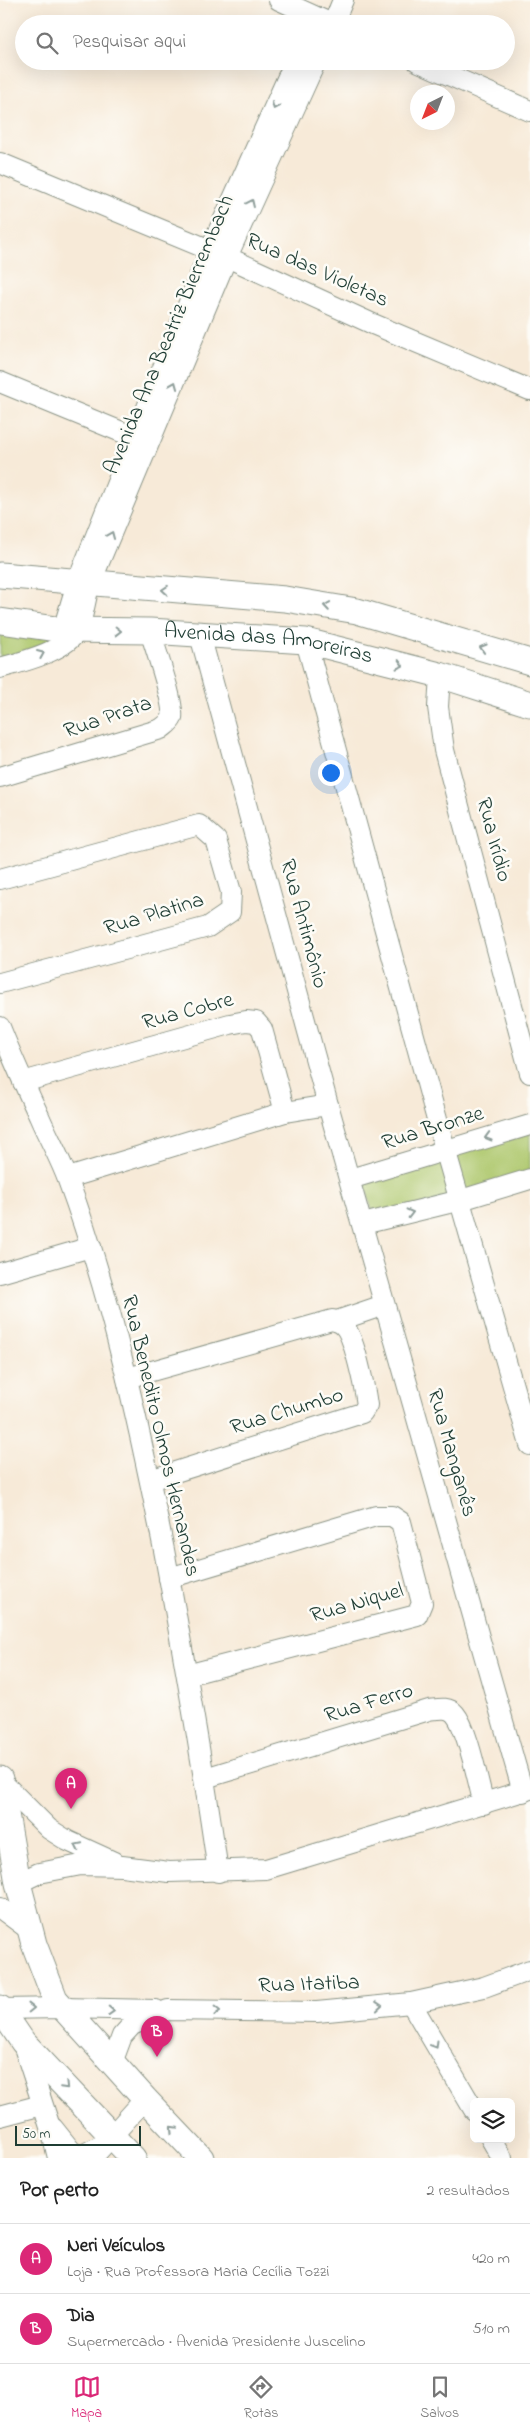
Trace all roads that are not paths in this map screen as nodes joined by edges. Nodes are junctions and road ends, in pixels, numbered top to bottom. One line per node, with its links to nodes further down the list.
1 (279, 0): 3 (street)
2 (344, 0): 4 (street)
3 (318, 15)
4 (325, 15)
5 (291, 70): 10 (street, Avenida Ana Beatriz Bierrembach, one-way to 10)
6 (311, 70): 10 (street, Avenida Ana Beatriz Bierrembach, one-way to 6)
7 (437, 70): 8 (street)
8 (530, 111)
9 (0, 163): 10 (street, Rua das Violetas)
10 (218, 253): 12 (street, Rua das Violetas); 13 (street, Avenida Ana Beatriz Bierrembach)
11 (0, 382): 13 (street)
12 (530, 390)
13 (142, 441): 15 (street, Avenida Ana Beatriz Bierrembach)
14 (0, 575): 15 (main road, Avenida das Amoreiras)
15 (84, 583): 17 (street, Avenida Ana Beatriz Bierrembach); 21 (main road, Avenida das Amoreiras, one-way to 15)
16 (0, 621): 17 (main road, Avenida das Amoreiras)
17 (70, 630): 18 (main road, Avenida das Amoreiras, one-way to 18); 22 (street, one-way to 17)
18 (150, 631): 19 (main road, Avenida das Amoreiras); 25 (street, Rua Prata)
19 (200, 635): 20 (main road, Avenida das Amoreiras); 31 (street, Rua Antimônio)
20 (306, 641): 23 (main road, Avenida das Amoreiras, one-way to 23); 34 (street)
21 (530, 662)
22 (0, 668)
23 (440, 675): 24 (main road, Avenida das Amoreiras); 29 (street, Rua Irídio)
24 (530, 704)
25 (0, 777)
26 (0, 879): 27 (street, Rua Platina)
27 (0, 983)
28 (0, 1027): 30 (street, Rua Benedito Olmos Hernandes)
29 (530, 1073)
30 (23, 1082): 32 (street, Rua Cobre); 35 (street, Rua Benedito Olmos Hernandes)
31 (328, 1105): 32 (street); 36 (street, Rua Antimônio)
32 (285, 1112): 35 (street)
33 (530, 1125): 34 (street, Rua Bronze, one-way to 34)
34 (445, 1149): 36 (street, Rua Bronze); 38 (street)
35 (68, 1178): 40 (street, Rua Benedito Olmos Hernandes)
36 (350, 1179): 39 (street, Rua Antimônio)
37 (530, 1179): 38 (street)
38 (461, 1200): 39 (street, one-way to 38); 45 (street)
39 (363, 1224): 42 (street, Rua Manganês)
40 (91, 1247): 41 (street); 44 (street, Rua Benedito Olmos Hernandes)
41 (0, 1273)
42 (384, 1305): 43 (street); 51 (street, Rua Manganês)
43 (337, 1321): 44 (street); 46 (street, Rua Chumbo)
44 (127, 1378): 46 (street, Rua Benedito Olmos Hernandes)
45 (530, 1445)
46 (150, 1480): 47 (street, Rua Benedito Olmos Hernandes)
47 (169, 1578): 48 (street, Rua Benedito Olmos Hernandes); 48 (street, Rua Niquel)
48 (187, 1674): 49 (street, Rua Benedito Olmos Hernandes)
49 (205, 1778): 52 (street, Rua Ferro); 54 (street, Rua Benedito Olmos Hernandes)
50 (0, 1780): 53 (street, one-way to 50); 55 (main road)
51 (526, 1790): 52 (street)
52 (484, 1804): 54 (street)
53 (122, 1866): 54 (street); 55 (street)
54 (218, 1872)
55 (8, 1873): 57 (main road)
56 (0, 1908): 57 (street)
57 (32, 1938): 60 (main road)
58 (530, 1970): 59 (street, Rua Itatiba)
59 (411, 2003): 62 (street, Rua Itatiba, one-way to 59); 66 (street, one-way to 66)
60 (63, 2008): 61 (street, one-way to 60); 62 (street, one-way to 62); 64 (main road)
61 (0, 2009): 63 (main road)
62 (168, 2010): 64 (street, Rua Itatiba)
63 (23, 2042): 67 (street); 69 (main road, one-way to 69)
64 (112, 2063): 65 (main road)
65 (145, 2100): 69 (street); 74 (main road, one-way to 65)
66 (470, 2103)
67 (46, 2114): 68 (street); 69 (street); 71 (street)
68 (0, 2116)
69 (109, 2139): 72 (street); 73 (main road)
70 (493, 2143): 75 (street)
71 (58, 2158)
72 (92, 2158)
73 (133, 2158)
74 (201, 2158)
75 (502, 2158)

